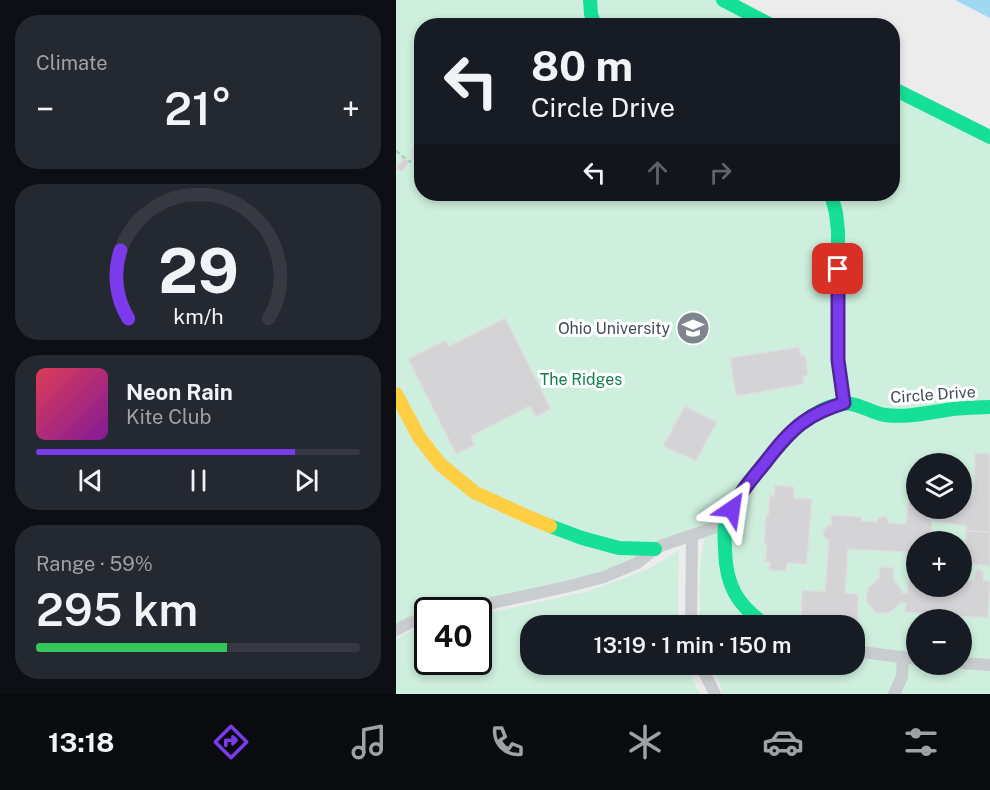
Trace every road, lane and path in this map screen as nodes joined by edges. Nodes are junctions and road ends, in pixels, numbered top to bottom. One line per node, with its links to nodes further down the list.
1 (590, 0): 3 (street)
2 (723, 0): 4 (street)
3 (592, 18)
4 (758, 18)
5 (900, 92): 6 (street)
6 (990, 137)
7 (396, 151): 8 (path)
8 (413, 159)
9 (833, 201): 11 (street)
10 (396, 394): 15 (street)
11 (844, 403): 12 (street, Circle Drive); 13 (street)
12 (990, 407)
13 (725, 524): 14 (street); 18 (street)
14 (692, 536): 15 (street); 17 (street)
15 (655, 549): 16 (street)
16 (492, 603)
17 (691, 615)
18 (752, 615)
19 (414, 622): 20 (street)
20 (396, 630)
21 (865, 652): 22 (street)
22 (903, 657): 23 (street); 28 (street)
23 (906, 657)
24 (972, 664): 25 (street)
25 (990, 665)
26 (706, 675): 27 (street)
27 (715, 694)
28 (894, 694)

